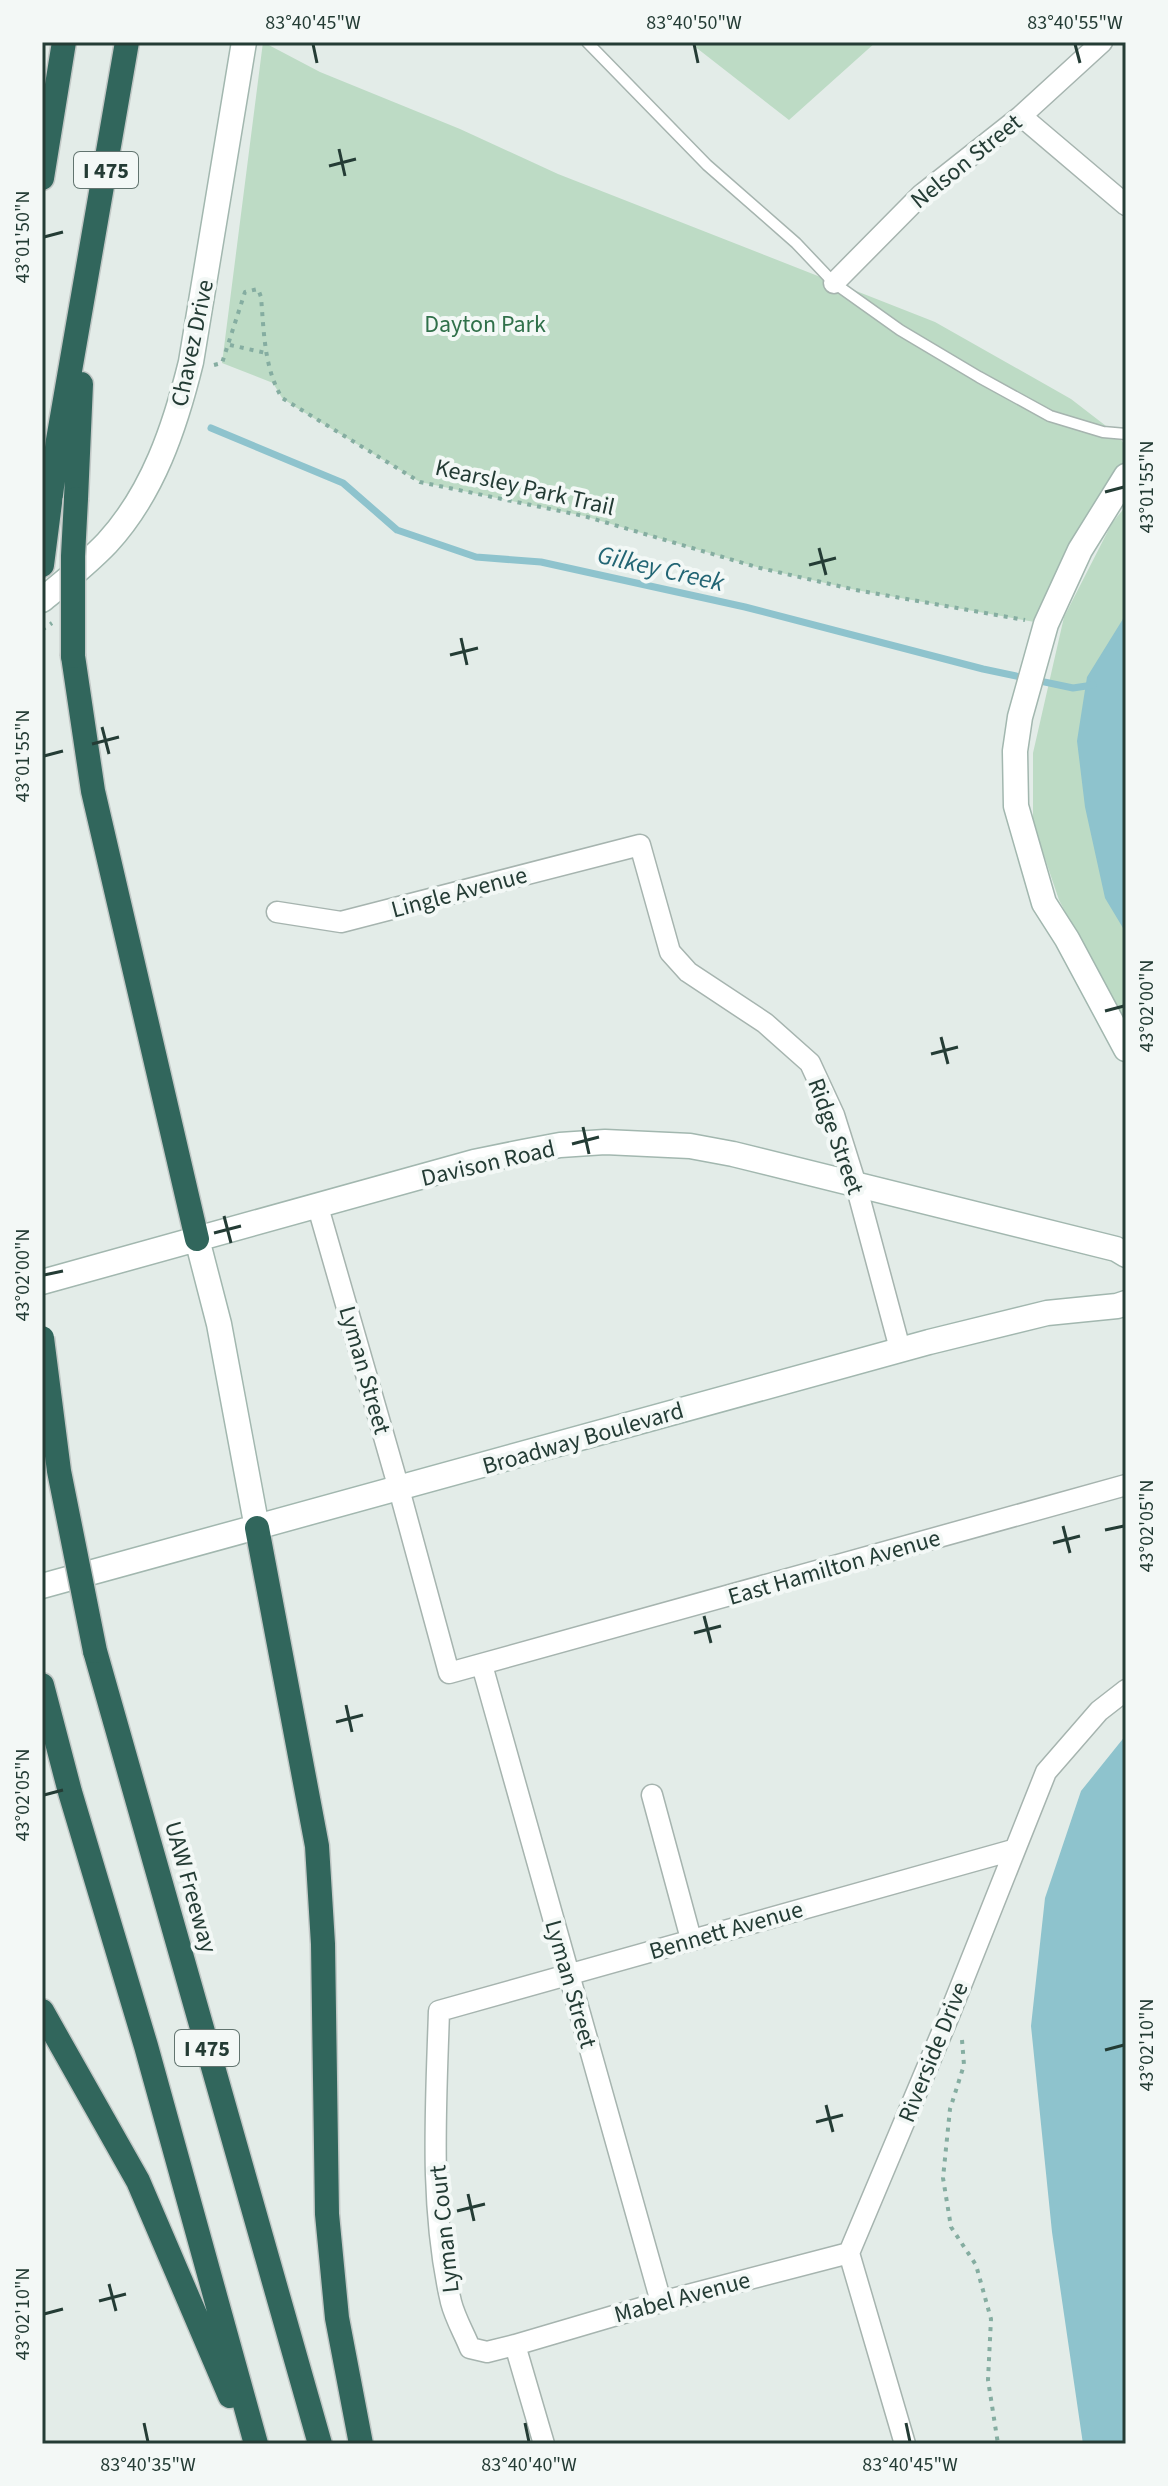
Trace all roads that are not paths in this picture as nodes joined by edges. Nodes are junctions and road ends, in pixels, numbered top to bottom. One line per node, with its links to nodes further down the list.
1 (64, 42): 7 (highway, I 475)
2 (127, 42): 12 (highway, I 475)
3 (244, 42): 16 (main road, Chavez Drive)
4 (587, 42): 11 (lane)
5 (1102, 42): 6 (street, Nelson Street)
6 (1021, 116): 10 (street); 11 (street, Nelson Street)
7 (51, 122): 8 (highway); 9 (highway, I 475)
8 (42, 157)
9 (42, 178)
10 (1126, 205)
11 (834, 283): 13 (lane)
12 (84, 298): 15 (highway, I 475); 22 (highway, bridge)
13 (1126, 434)
14 (1126, 476): 19 (main road)
15 (42, 565)
16 (42, 600)
17 (640, 845): 18 (street, Lingle Avenue); 20 (street, Ridge Street)
18 (277, 912)
19 (1126, 1049)
20 (856, 1185): 21 (main road, Davison Road); 23 (main road, Davison Road); 27 (street, Ridge Street)
21 (318, 1207): 22 (main road, Davison Road); 29 (street, Lyman Street)
22 (197, 1239): 24 (main road, Davison Road); 30 (main road)
23 (1126, 1255)
24 (42, 1282)
25 (1126, 1303): 27 (main road, Broadway Boulevard)
26 (42, 1338): 47 (highway, UAW Freeway / I 475, bridge)
27 (900, 1349): 29 (main road, Broadway Boulevard)
28 (1126, 1485): 32 (street, East Hamilton Avenue)
29 (399, 1489): 30 (main road, Broadway Boulevard); 33 (street, Lyman Street)
30 (257, 1528): 31 (main road, Broadway Boulevard); 48 (highway)
31 (42, 1586)
32 (482, 1665): 33 (street, East Hamilton Avenue); 39 (street, Lyman Street)
33 (449, 1673)
34 (42, 1685): 46 (highway, I 475)
35 (1126, 1690): 37 (street, Riverside Drive)
36 (652, 1795): 38 (street)
37 (1013, 1850): 38 (street, Bennett Avenue); 42 (street, Riverside Drive)
38 (691, 1939): 39 (street, Bennett Avenue)
39 (568, 1976): 41 (street, Bennett Avenue); 43 (street, Lyman Street)
40 (42, 2011): 45 (highway)
41 (439, 2011): 44 (street, Lyman Court)
42 (849, 2253): 43 (street, Mabel Avenue); 50 (street)
43 (661, 2302): 44 (street, Mabel Avenue)
44 (515, 2345): 49 (street)
45 (250, 2444)
46 (256, 2444)
47 (320, 2444)
48 (361, 2444)
49 (544, 2444)
50 (905, 2444)

